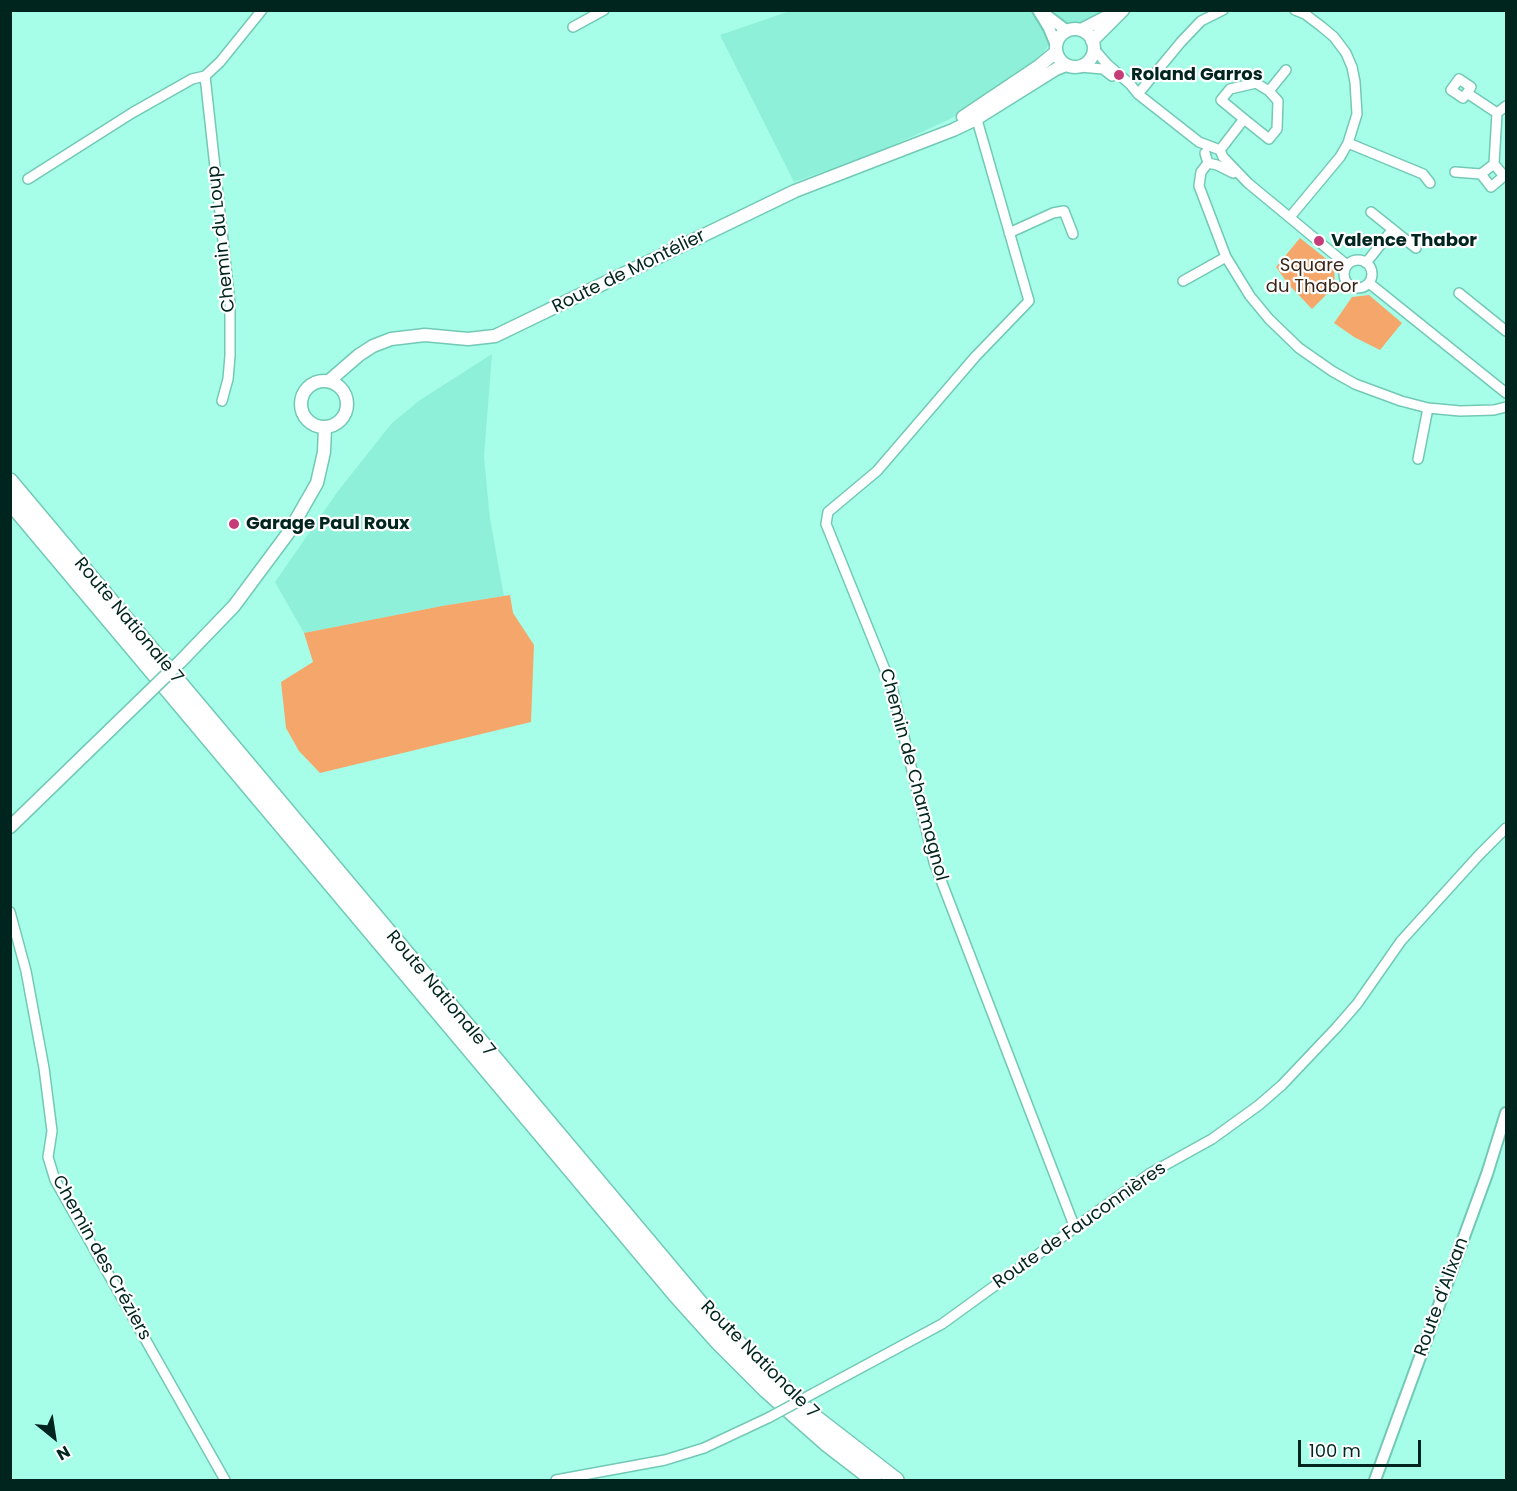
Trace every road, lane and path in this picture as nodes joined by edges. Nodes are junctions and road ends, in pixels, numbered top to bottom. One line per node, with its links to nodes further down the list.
1 (262, 10): 16 (street)
2 (604, 10): 8 (street)
3 (1040, 10): 10 (street); 12 (street)
4 (1118, 10): 9 (main road)
5 (1123, 10): 11 (main road)
6 (1223, 10): 19 (street)
7 (1295, 10): 24 (street)
8 (573, 27)
9 (1081, 30): 10 (main road); 11 (main road)
10 (1067, 31): 12 (main road, Route de Montélier)
11 (1093, 45): 14 (main road); 19 (street)
12 (1056, 49): 13 (main road); 22 (main road, Route de Montélier)
13 (1066, 65): 14 (main road); 22 (main road, Route de Montélier)
14 (1080, 66): 19 (street)
15 (1286, 70): 17 (street)
16 (205, 76): 29 (street); 46 (street, Chemin du Loup)
17 (1269, 91): 23 (street); 23 (street)
18 (1467, 93): 21 (street)
19 (1138, 94): 25 (street)
20 (1506, 106): 21 (street)
21 (1497, 113): 26 (street)
22 (975, 114): 34 (street, Chemin de Charmagnol); 44 (main road, Route de Montélier)
23 (1244, 119): 25 (street)
24 (1348, 143): 30 (street); 32 (street)
25 (1214, 156): 32 (street); 37 (street)
26 (1494, 165): 28 (street); 28 (street)
27 (1455, 172): 28 (street)
28 (1481, 174)
29 (28, 179)
30 (1430, 183)
31 (1371, 212): 33 (street)
32 (1290, 217): 39 (street)
33 (1392, 230): 36 (street); 38 (street)
34 (1009, 233): 35 (street); 57 (street, Chemin de Charmagnol)
35 (1073, 234)
36 (1416, 248)
37 (1226, 257): 40 (street); 48 (street)
38 (1366, 263): 39 (street); 41 (street)
39 (1347, 265): 41 (street)
40 (1183, 281)
41 (1369, 283): 45 (street)
42 (1459, 293): 43 (street)
43 (1506, 331)
44 (329, 381): 49 (main road); 49 (main road)
45 (1506, 393)
46 (222, 401)
47 (1506, 407): 48 (street)
48 (1428, 408): 50 (street)
49 (325, 427): 53 (main road, bridge)
50 (1418, 459)
51 (10, 481): 61 (highway, Route Nationale 7)
52 (10, 502): 60 (highway, Route Nationale 7)
53 (10, 827)
54 (1506, 828): 57 (street, Route de Fauconnières)
55 (10, 912): 58 (street, Chemin des Créziers)
56 (1506, 1113): 62 (street, Route d'Alixan)
57 (1075, 1228): 59 (street, Route de Fauconnières, bridge)
58 (225, 1480)
59 (556, 1480)
60 (874, 1480)
61 (896, 1480)
62 (1375, 1480)

